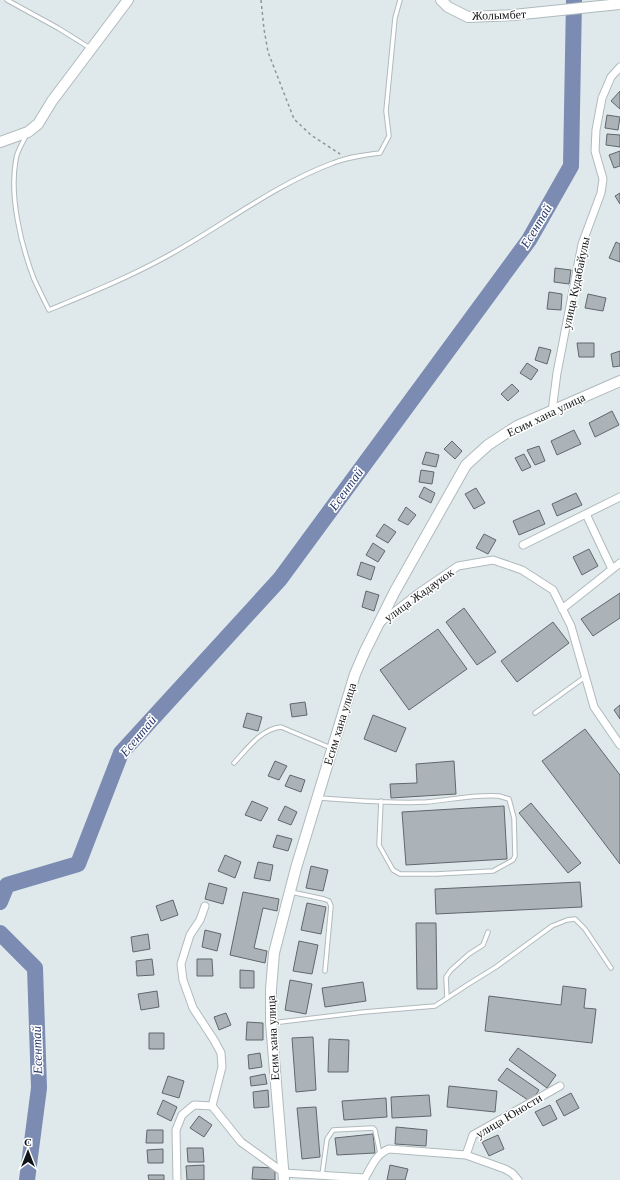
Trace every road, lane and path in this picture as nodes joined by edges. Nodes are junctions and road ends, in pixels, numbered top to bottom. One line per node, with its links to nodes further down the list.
1 (7, 0): 7 (lane)
2 (128, 0): 7 (street)
3 (261, 0): 11 (path)
4 (400, 0): 11 (lane)
5 (441, 0): 6 (street, Жолымбет)
6 (620, 4)
7 (91, 48): 9 (street)
8 (620, 67): 13 (street, улица Кудабайулы)
9 (28, 132): 10 (street); 11 (lane)
10 (0, 142)
11 (354, 157)
12 (620, 381): 13 (street, Есим хана улица)
13 (552, 411): 20 (street, Есим хана улица)
14 (620, 497): 15 (street)
15 (586, 514): 16 (street); 18 (street)
16 (523, 545)
17 (620, 563): 18 (street)
18 (612, 569): 19 (street)
19 (562, 609): 20 (street, улица Жадаукок); 21 (street, улица Жадаукок)
20 (377, 626): 24 (street, Есим хана улица)
21 (585, 677): 22 (lane); 23 (street, улица Жадаукок)
22 (535, 714)
23 (620, 745)
24 (332, 749): 25 (lane); 26 (street, Есим хана улица)
25 (234, 763)
26 (318, 798): 27 (lane); 28 (street, Есим хана улица)
27 (381, 801): 27 (lane)
28 (290, 892): 32 (lane); 34 (street, Есим хана улица)
29 (205, 906): 36 (street)
30 (488, 932): 33 (lane)
31 (611, 968): 33 (lane)
32 (324, 971)
33 (447, 998): 34 (lane)
34 (271, 1023): 40 (street, Есим хана улица)
35 (560, 1086): 38 (street, улица Юности)
36 (212, 1106): 40 (street); 42 (street)
37 (380, 1154): 38 (street); 39 (lane); 41 (street)
38 (466, 1155): 43 (street)
39 (322, 1175): 40 (street); 41 (street)
40 (284, 1176)
41 (365, 1179)
42 (178, 1180)
43 (518, 1180)

